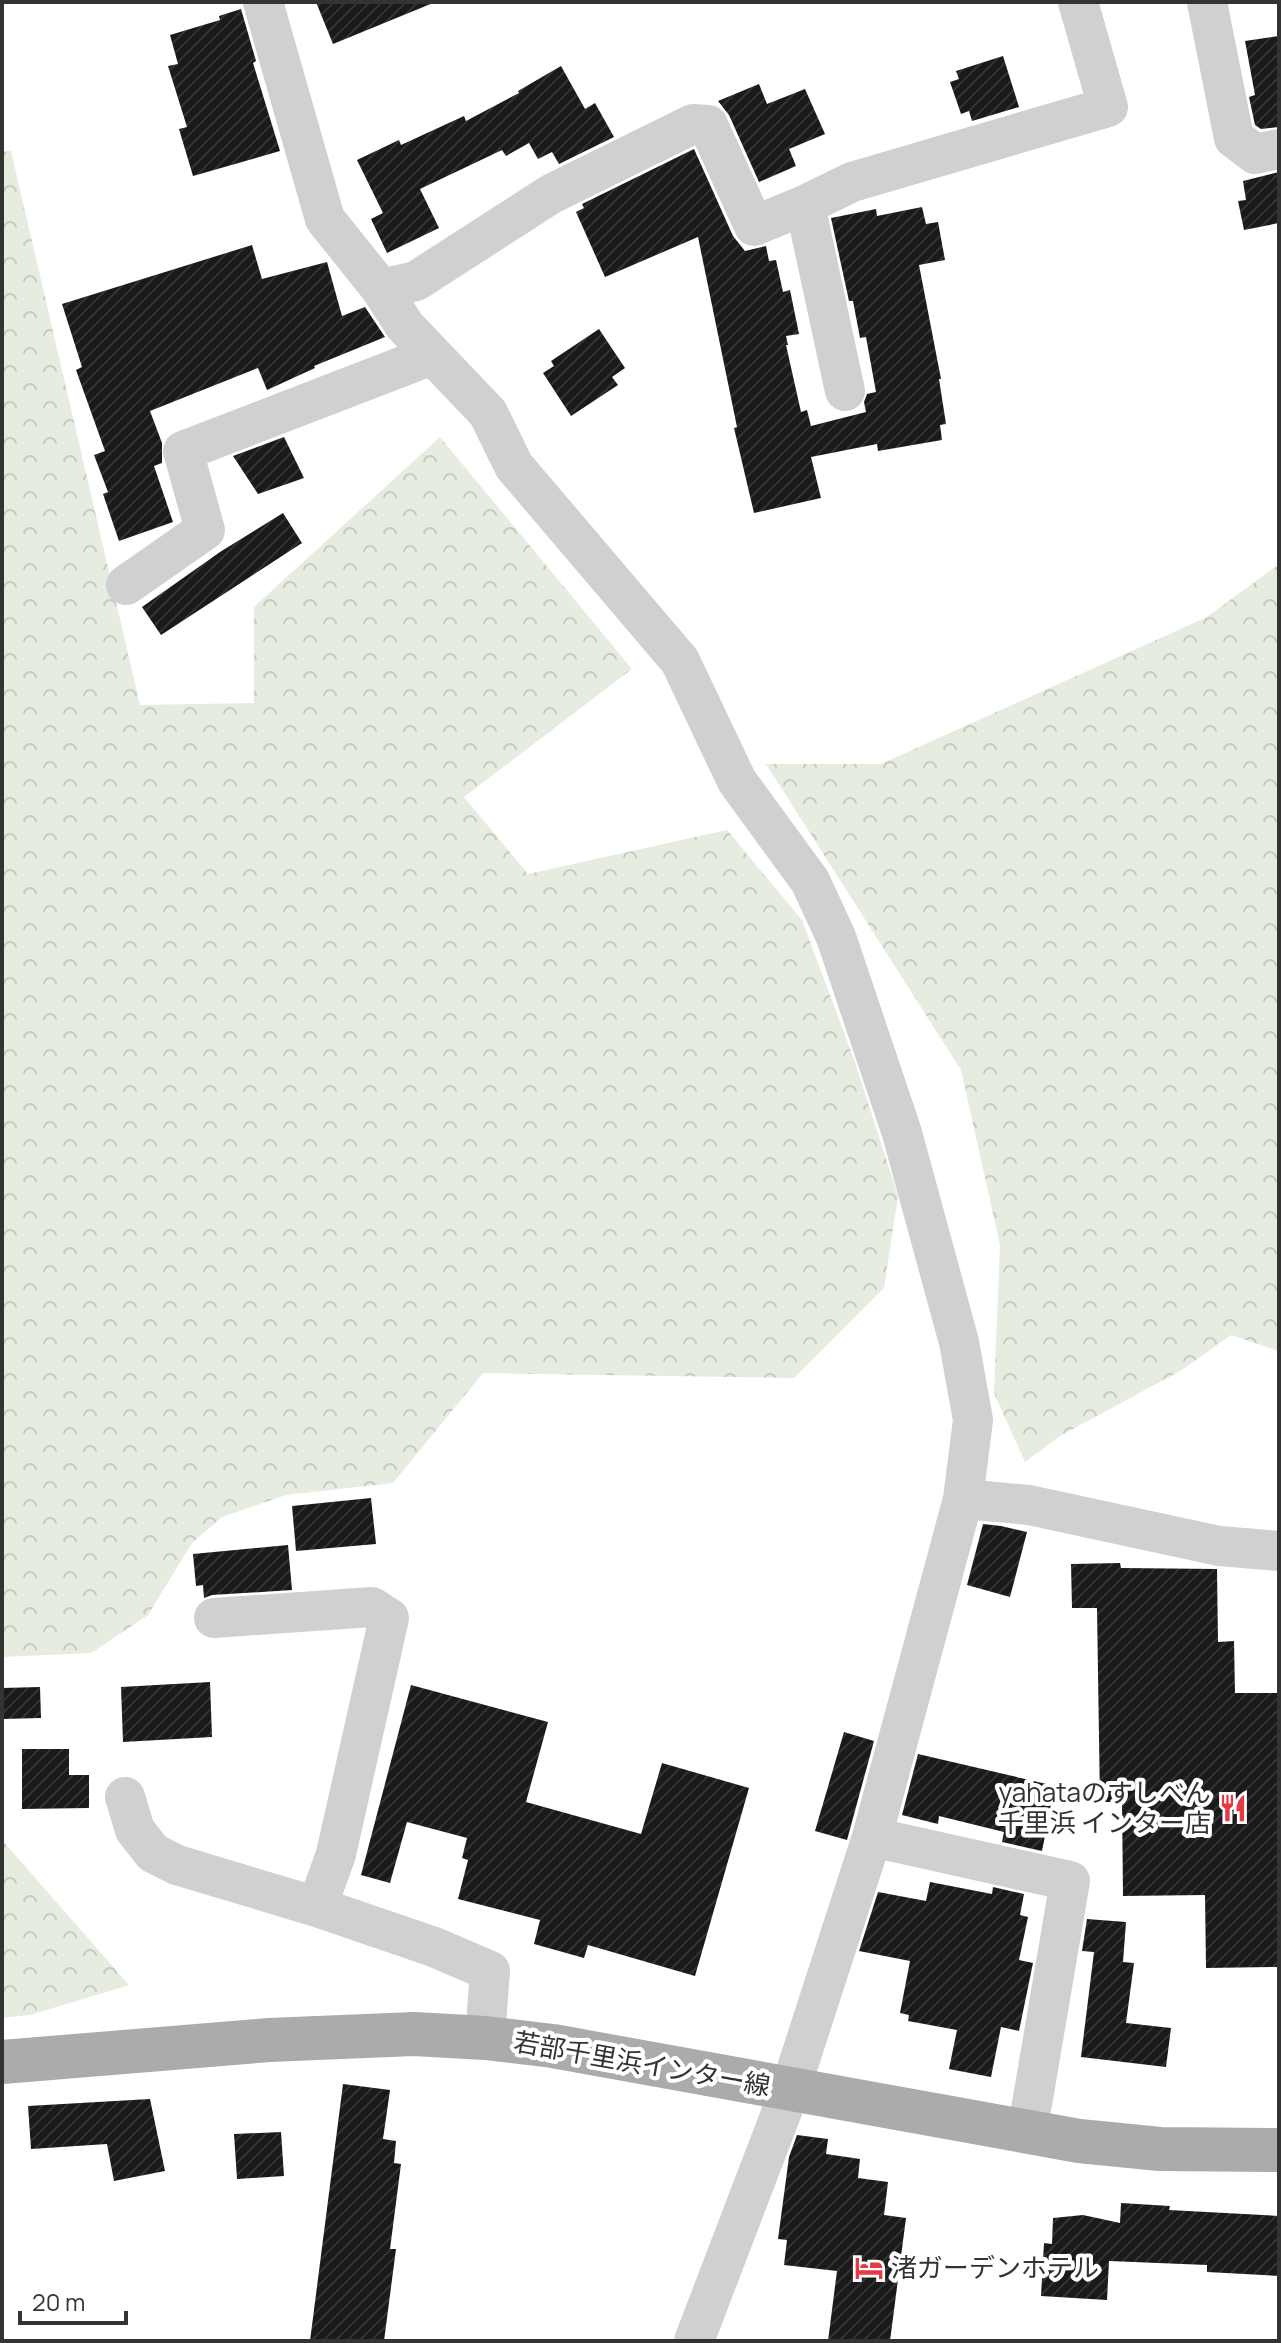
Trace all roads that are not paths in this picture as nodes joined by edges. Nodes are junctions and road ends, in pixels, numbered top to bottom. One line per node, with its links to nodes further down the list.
1 (263, 2): 6 (street)
2 (1078, 2): 5 (street)
3 (1207, 2): 4 (street)
4 (1279, 149)
5 (805, 205): 6 (street); 8 (street)
6 (381, 289): 7 (street)
7 (432, 355): 9 (street); 10 (street)
8 (845, 391)
9 (126, 585)
10 (963, 1499): 11 (street); 14 (street)
11 (1279, 1551)
12 (214, 1618): 15 (street)
13 (125, 1797): 15 (street)
14 (872, 1837): 18 (street); 19 (street)
15 (317, 1907): 16 (street)
16 (485, 2038): 17 (main road, 若部千里浜インター線); 18 (main road, 若部千里浜インター線)
17 (2, 2062)
18 (790, 2090): 19 (main road, 若部千里浜インター線); 21 (street)
19 (1027, 2133): 20 (main road, 若部千里浜インター線)
20 (1279, 2150)
21 (694, 2341)

